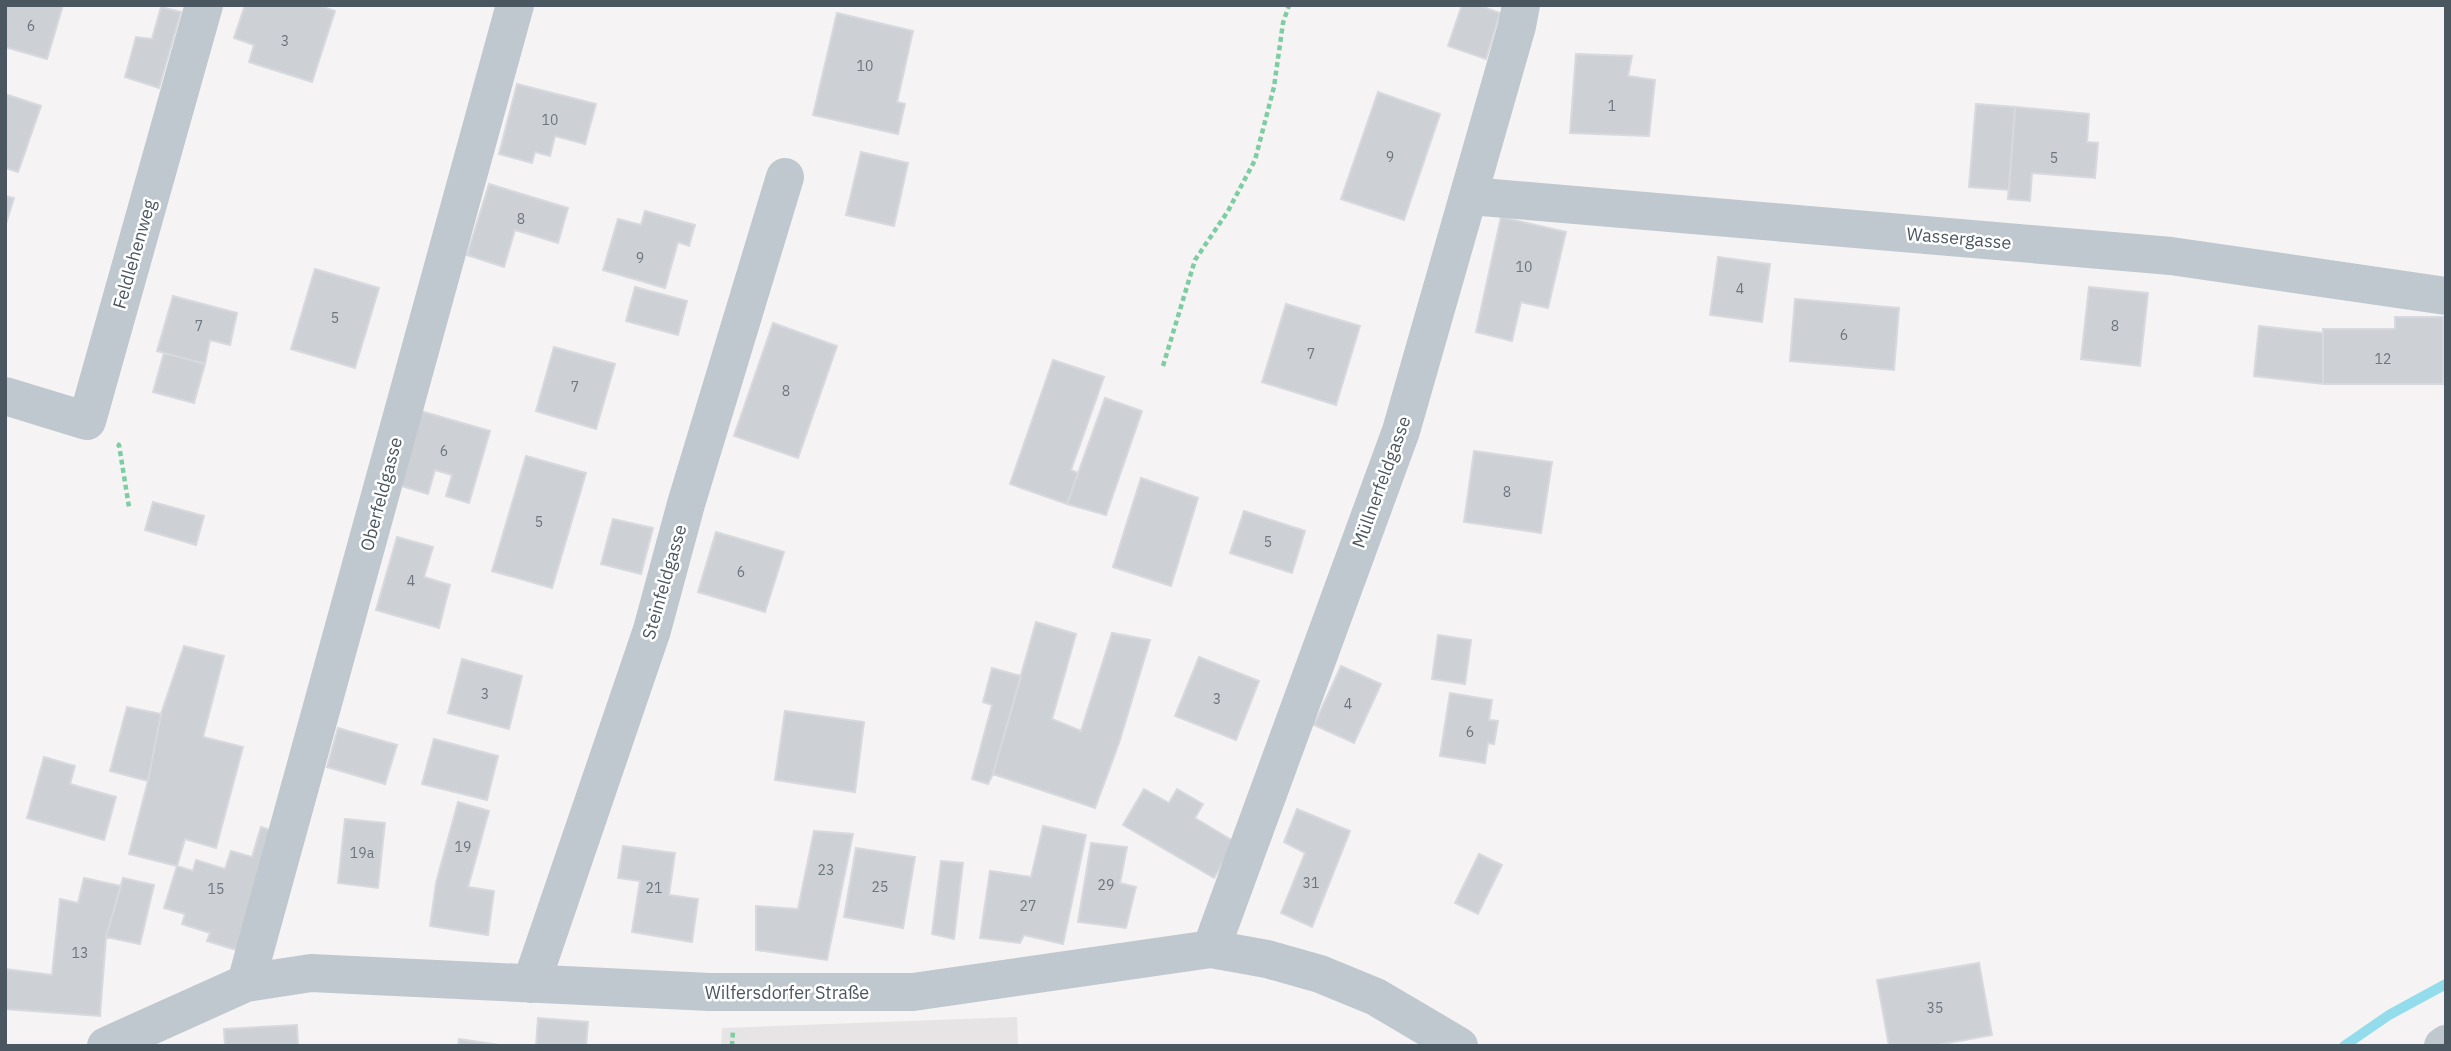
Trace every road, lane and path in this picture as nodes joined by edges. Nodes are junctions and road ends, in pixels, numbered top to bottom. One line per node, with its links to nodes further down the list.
1 (204, 5): 10 (street, Feldlehenweg)
2 (515, 5): 13 (street, Oberfeldgasse)
3 (1289, 5): 8 (path)
4 (1521, 5): 6 (street, Müllnerfeldgasse)
5 (785, 177): 14 (street, Steinfeldgasse)
6 (1470, 196): 7 (street, Wassergasse); 12 (street, Müllnerfeldgasse)
7 (2446, 296)
8 (1163, 366)
9 (5, 396): 10 (street)
10 (88, 421): 11 (path)
11 (129, 507)
12 (1210, 950): 14 (street, Wilfersdorfer Straße); 16 (street, Wilfersdorfer Straße)
13 (246, 983): 14 (street, Wilfersdorfer Straße); 15 (street, Wilfersdorfer Straße)
14 (531, 984)
15 (106, 1046)
16 (1459, 1046)

